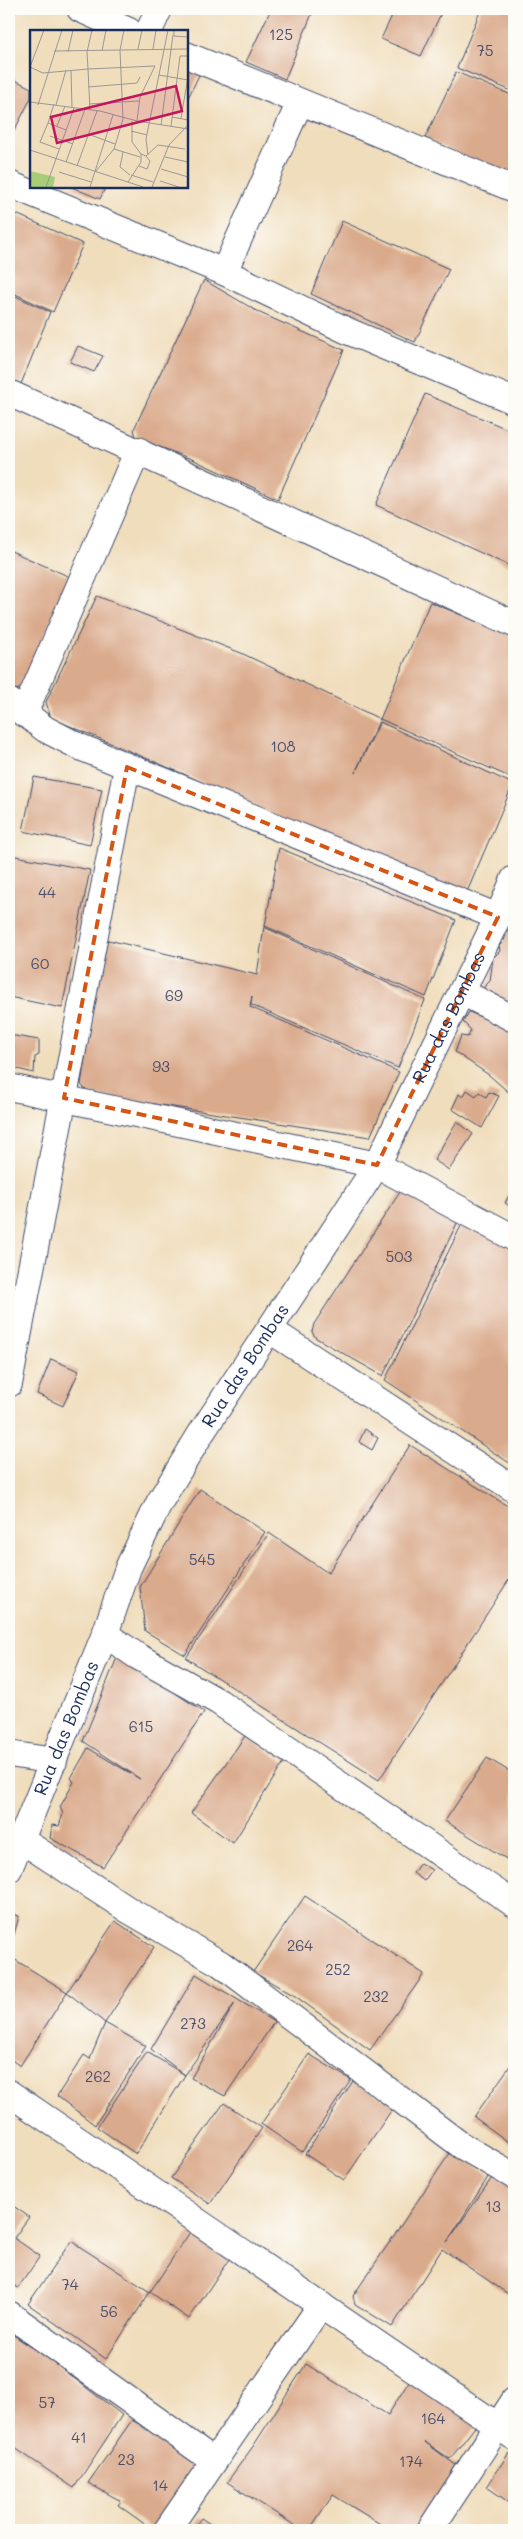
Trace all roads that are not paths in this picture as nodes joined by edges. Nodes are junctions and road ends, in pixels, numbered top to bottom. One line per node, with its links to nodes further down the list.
1 (80, 9): 3 (street)
2 (159, 9): 4 (street)
3 (127, 30)
4 (149, 30)
5 (188, 56): 6 (street)
6 (300, 102): 8 (street); 9 (street)
7 (9, 184): 9 (street)
8 (514, 189)
9 (224, 272): 11 (street)
10 (9, 393): 12 (street)
11 (514, 401)
12 (138, 450): 13 (street); 14 (street)
13 (514, 624)
14 (17, 708): 15 (street)
15 (127, 767): 17 (street); 21 (street)
16 (514, 879): 17 (street, Rua das Bombas)
17 (498, 917): 18 (street, Rua das Bombas)
18 (462, 992): 19 (street); 22 (street, Rua das Bombas)
19 (514, 1019)
20 (9, 1088): 21 (street)
21 (64, 1098): 22 (street); 25 (street)
22 (377, 1164): 23 (street); 24 (street, Rua das Bombas)
23 (514, 1238)
24 (270, 1330): 26 (street); 27 (street, Rua das Bombas)
25 (9, 1384)
26 (514, 1489)
27 (105, 1634): 29 (street, Rua das Bombas); 32 (street)
28 (9, 1754): 29 (street)
29 (54, 1761): 30 (street, Rua das Bombas)
30 (20, 1839): 31 (street, Rua das Bombas); 34 (street)
31 (9, 1869)
32 (511, 1894)
33 (9, 2093): 35 (street)
34 (514, 2176)
35 (321, 2305): 38 (street); 39 (street)
36 (9, 2314): 39 (street)
37 (514, 2401): 38 (street)
38 (506, 2431): 41 (street)
39 (214, 2461): 40 (street)
40 (167, 2530)
41 (430, 2530)

